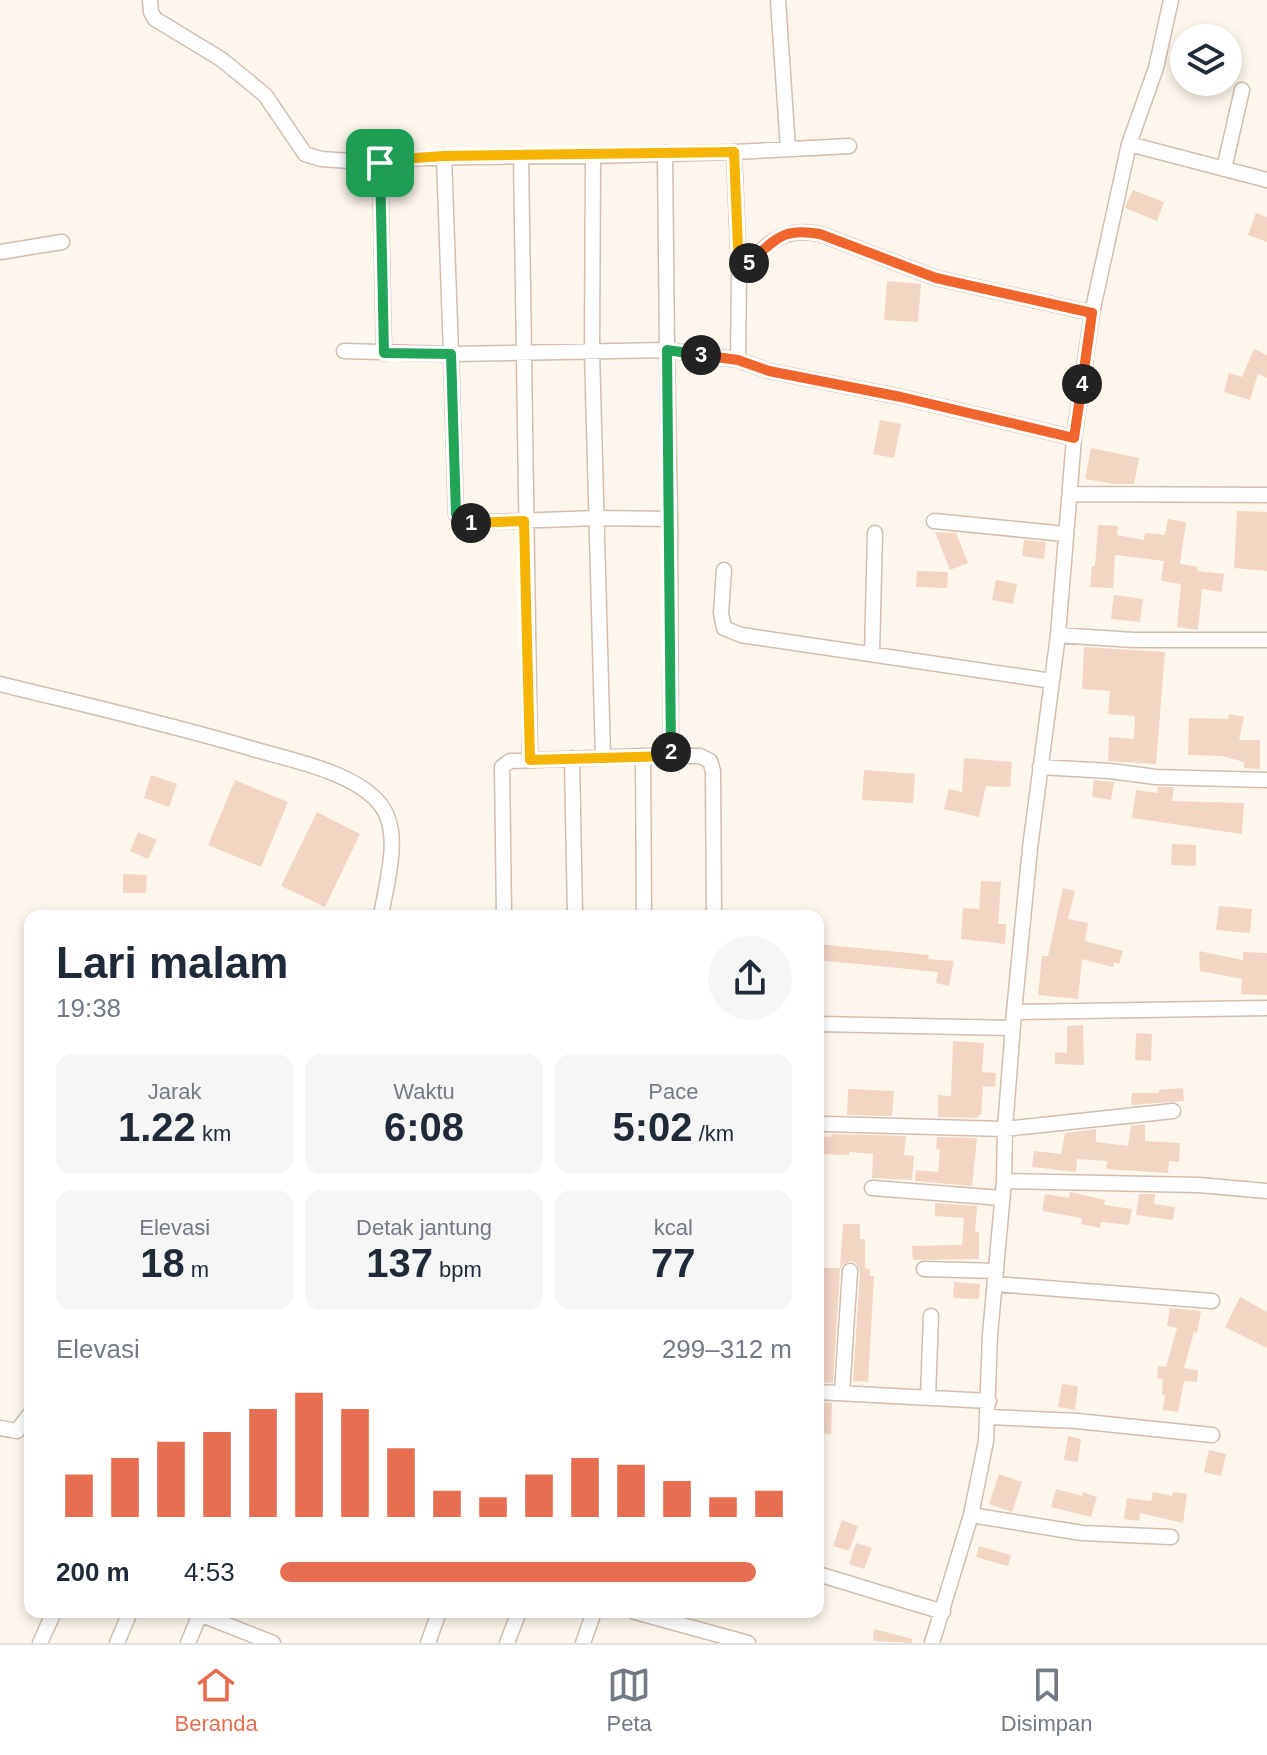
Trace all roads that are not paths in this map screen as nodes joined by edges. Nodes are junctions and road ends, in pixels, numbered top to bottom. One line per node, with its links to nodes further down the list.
1 (150, 0): 13 (street)
2 (778, 0): 7 (street)
3 (1171, 0): 5 (street)
4 (1241, 96): 14 (street)
5 (1129, 144): 14 (street); 19 (street)
6 (849, 146): 7 (street)
7 (788, 149): 8 (street)
8 (734, 152): 9 (street); 18 (street)
9 (665, 153): 12 (street); 20 (street)
10 (521, 155): 11 (street); 12 (street); 24 (street)
11 (444, 156): 13 (street); 25 (street)
12 (593, 156): 22 (street)
13 (380, 163): 23 (street)
14 (1224, 169): 15 (street)
15 (1267, 180)
16 (62, 242): 17 (street)
17 (0, 252)
18 (739, 271): 19 (street); 26 (street)
19 (1092, 313): 27 (street)
20 (667, 350): 22 (street); 26 (street); 31 (street)
21 (344, 351): 23 (street)
22 (592, 352): 24 (street); 30 (street)
23 (384, 353): 25 (street)
24 (523, 353): 25 (street); 32 (street)
25 (451, 354): 32 (street)
26 (738, 360): 27 (street)
27 (1074, 438): 28 (street)
28 (1071, 494): 29 (street); 35 (street)
29 (1267, 495)
30 (596, 518): 31 (street); 32 (street); 44 (street)
31 (670, 519): 43 (street)
32 (524, 521): 46 (street)
33 (934, 521): 35 (street)
34 (875, 533): 39 (street)
35 (1065, 534): 37 (street)
36 (724, 570): 39 (street)
37 (1058, 635): 38 (street); 40 (street)
38 (1267, 640)
39 (872, 654): 40 (street)
40 (1052, 681): 47 (street)
41 (0, 684): 49 (street)
42 (643, 756): 43 (street); 44 (street); 52 (street)
43 (671, 756): 53 (street)
44 (603, 757): 45 (street)
45 (572, 758): 46 (street); 51 (street)
46 (530, 760): 50 (street)
47 (1040, 767): 48 (street); 55 (street)
48 (1267, 780)
49 (382, 910)
50 (504, 910)
51 (575, 910)
52 (644, 910)
53 (714, 910)
54 (1267, 1008): 55 (street)
55 (1014, 1012): 57 (street)
56 (824, 1024): 57 (street)
57 (1012, 1028): 60 (street)
58 (1173, 1111): 60 (street)
59 (826, 1124): 60 (street)
60 (1005, 1129): 61 (street)
61 (1004, 1181): 63 (street); 64 (street)
62 (872, 1188): 64 (street)
63 (1267, 1191)
64 (1002, 1198): 67 (street)
65 (924, 1269): 67 (street)
66 (850, 1271): 71 (street)
67 (996, 1278): 68 (street); 73 (street)
68 (1212, 1301)
69 (931, 1316): 72 (street)
70 (824, 1392): 71 (street)
71 (842, 1392): 72 (street)
72 (928, 1396): 73 (street)
73 (989, 1401): 74 (street)
74 (989, 1417): 77 (street); 78 (street)
75 (24, 1422): 76 (street)
76 (0, 1428)
77 (1212, 1435)
78 (971, 1515): 79 (street); 81 (street)
79 (1171, 1537)
80 (824, 1576): 81 (street)
81 (943, 1612): 99 (street)
82 (51, 1618): 92 (street)
83 (127, 1618): 93 (street)
84 (196, 1618): 94 (street)
85 (209, 1618): 91 (street)
86 (437, 1618): 95 (street)
87 (517, 1618): 96 (street)
88 (592, 1618): 97 (street)
89 (650, 1618): 90 (street)
90 (696, 1636): 98 (street)
91 (269, 1642)
92 (40, 1643)
93 (117, 1643)
94 (188, 1643)
95 (428, 1643)
96 (507, 1643)
97 (583, 1643)
98 (748, 1643)
99 (932, 1643)

